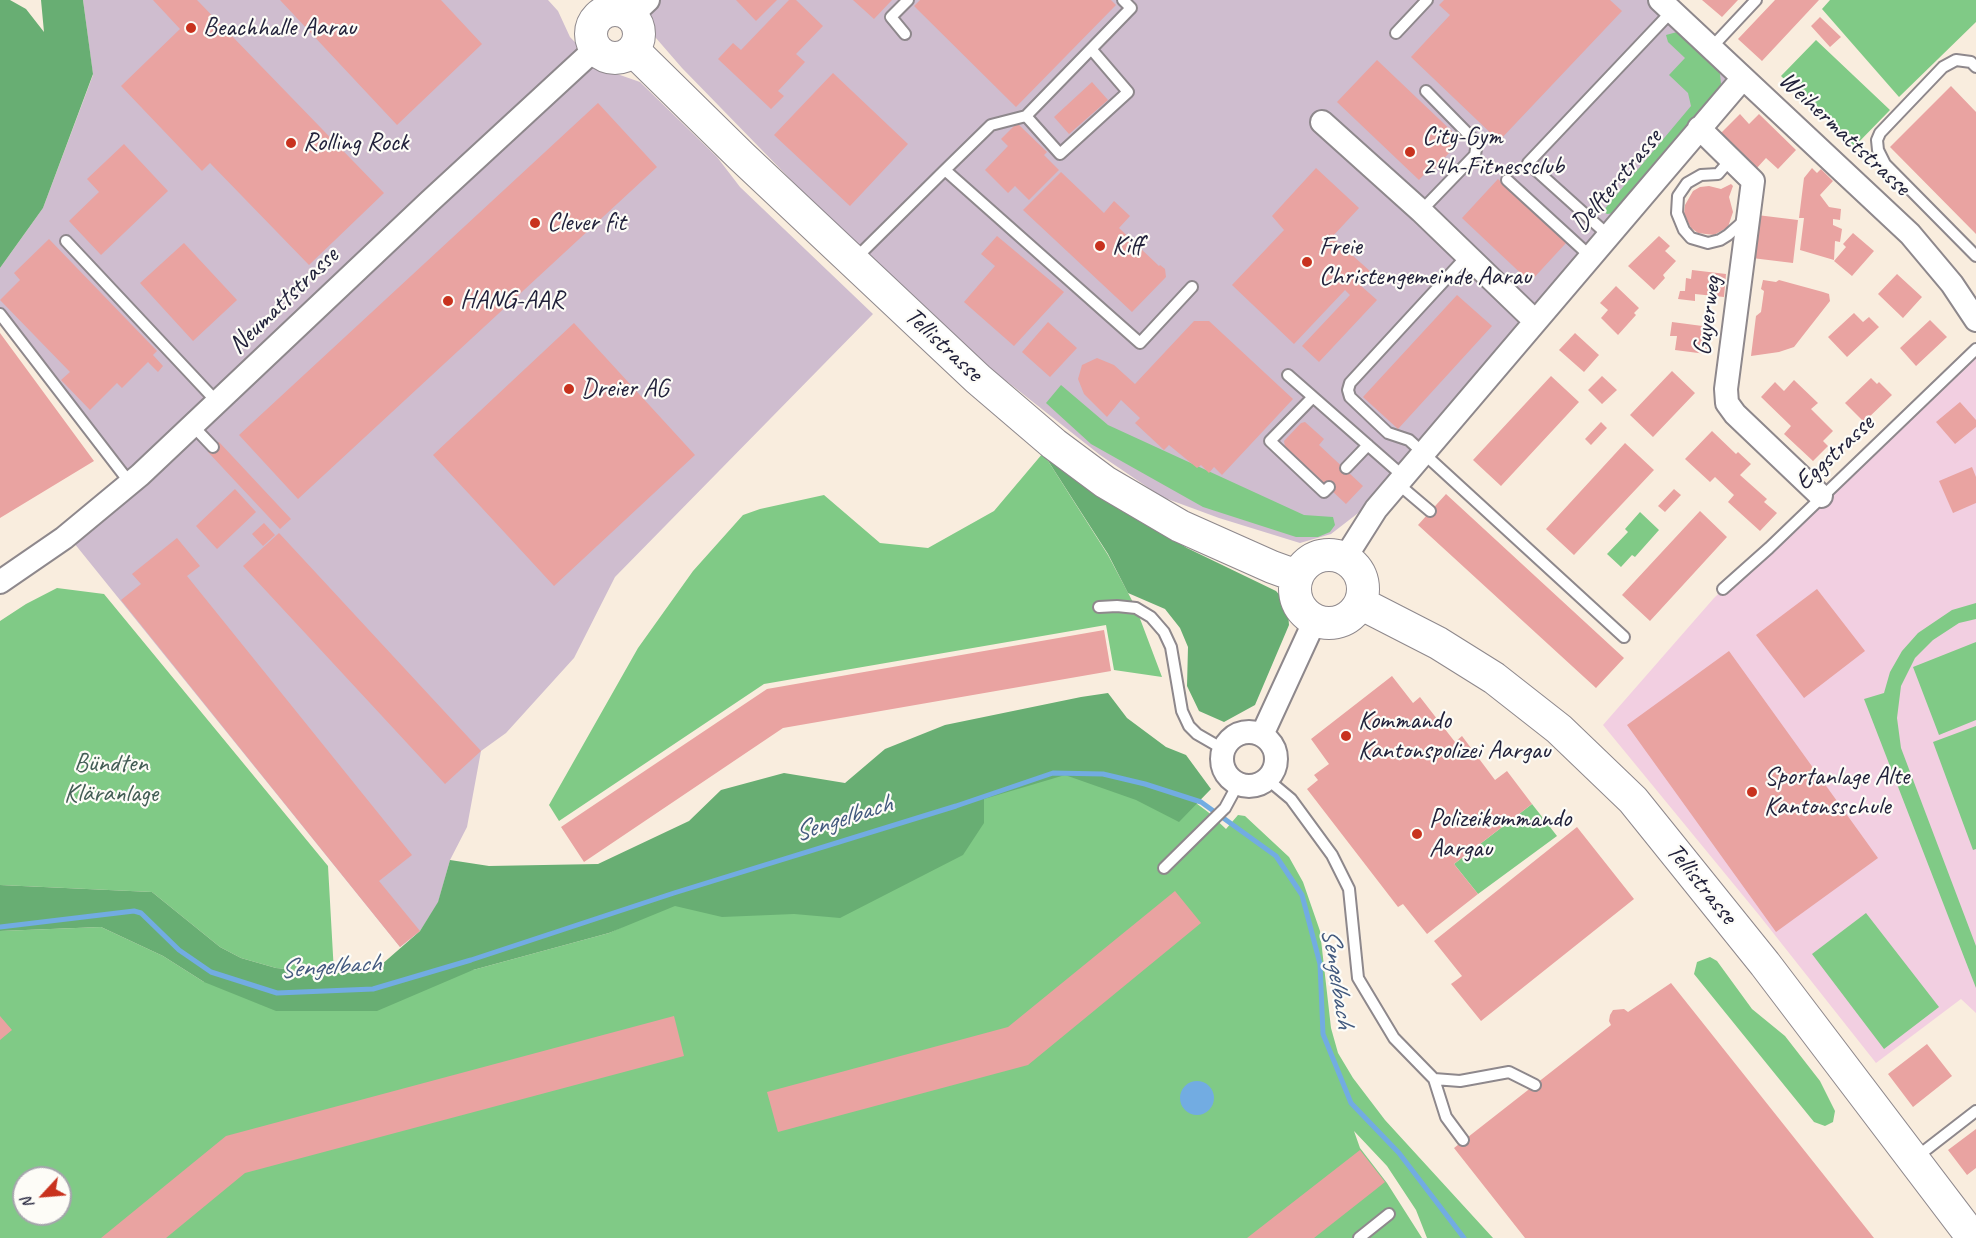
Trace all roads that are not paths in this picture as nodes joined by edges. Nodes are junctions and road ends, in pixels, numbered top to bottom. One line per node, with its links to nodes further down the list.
1 (908, 0): 9 (lane)
2 (1123, 0): 12 (lane)
3 (1427, 0): 8 (lane)
4 (1756, 0): 10 (lane)
5 (1668, 4): 10 (street, Weihermattstrasse); 24 (lane)
6 (640, 8): 7 (main road); 11 (main road)
7 (591, 22): 11 (main road); 37 (street, Neumattstrasse)
8 (1396, 33)
9 (905, 34)
10 (1711, 48): 14 (street, Weihermattstrasse)
11 (633, 50): 29 (main road, Tellistrasse)
12 (1092, 50): 16 (lane); 16 (lane)
13 (1976, 68): 28 (lane)
14 (1743, 78): 18 (street, Delfterstrasse); 32 (street, Weihermattstrasse)
15 (1426, 92): 22 (lane)
16 (1026, 116): 20 (lane)
17 (1322, 122): 22 (street)
18 (1699, 128): 19 (street, Guyerweg); 24 (street, Delfterstrasse)
19 (1732, 158): 23 (street, Guyerweg); 23 (lane)
20 (945, 170): 29 (lane); 30 (lane)
21 (1507, 180): 27 (lane)
22 (1421, 211): 26 (street)
23 (1750, 215): 46 (street, Guyerweg)
24 (1608, 235): 27 (street, Delfterstrasse)
25 (66, 241): 37 (lane)
26 (1467, 256): 33 (street); 41 (lane)
27 (1590, 256): 33 (street, Delfterstrasse)
28 (1976, 256)
29 (854, 260): 49 (main road, Tellistrasse)
30 (1192, 287)
31 (0, 314): 44 (lane)
32 (1976, 320)
33 (1535, 321): 41 (street, Delfterstrasse)
34 (1976, 349): 46 (lane, Eggstrasse)
35 (1288, 375): 36 (lane)
36 (1313, 397): 39 (lane); 45 (lane)
37 (218, 403): 38 (street, Neumattstrasse)
38 (193, 426): 40 (lane); 44 (street, Neumattstrasse)
39 (1368, 445): 42 (lane); 43 (lane)
40 (213, 447)
41 (1423, 453): 43 (street, Delfterstrasse); 55 (lane)
42 (1346, 468)
43 (1400, 480): 47 (lane); 48 (street, Delfterstrasse)
44 (130, 483): 50 (street, Neumattstrasse)
45 (1329, 487)
46 (1821, 496): 51 (lane, Eggstrasse)
47 (1430, 511)
48 (1345, 558): 49 (main road); 52 (main road)
49 (1297, 576): 54 (main road)
50 (0, 582)
51 (1723, 589)
52 (1360, 603): 54 (main road); 65 (main road, Tellistrasse)
53 (1099, 607): 57 (lane)
54 (1316, 620): 56 (street)
55 (1624, 637)
56 (1263, 735): 57 (street); 58 (street)
57 (1223, 749): 59 (street)
58 (1267, 779): 59 (street); 61 (lane)
59 (1238, 784): 60 (lane)
60 (1164, 868)
61 (1434, 1079): 62 (lane); 64 (lane)
62 (1535, 1085)
63 (1976, 1112): 65 (lane)
64 (1463, 1140)
65 (1913, 1160): 68 (main road, Tellistrasse)
66 (1389, 1214): 67 (lane)
67 (1359, 1238)
68 (1973, 1238)

